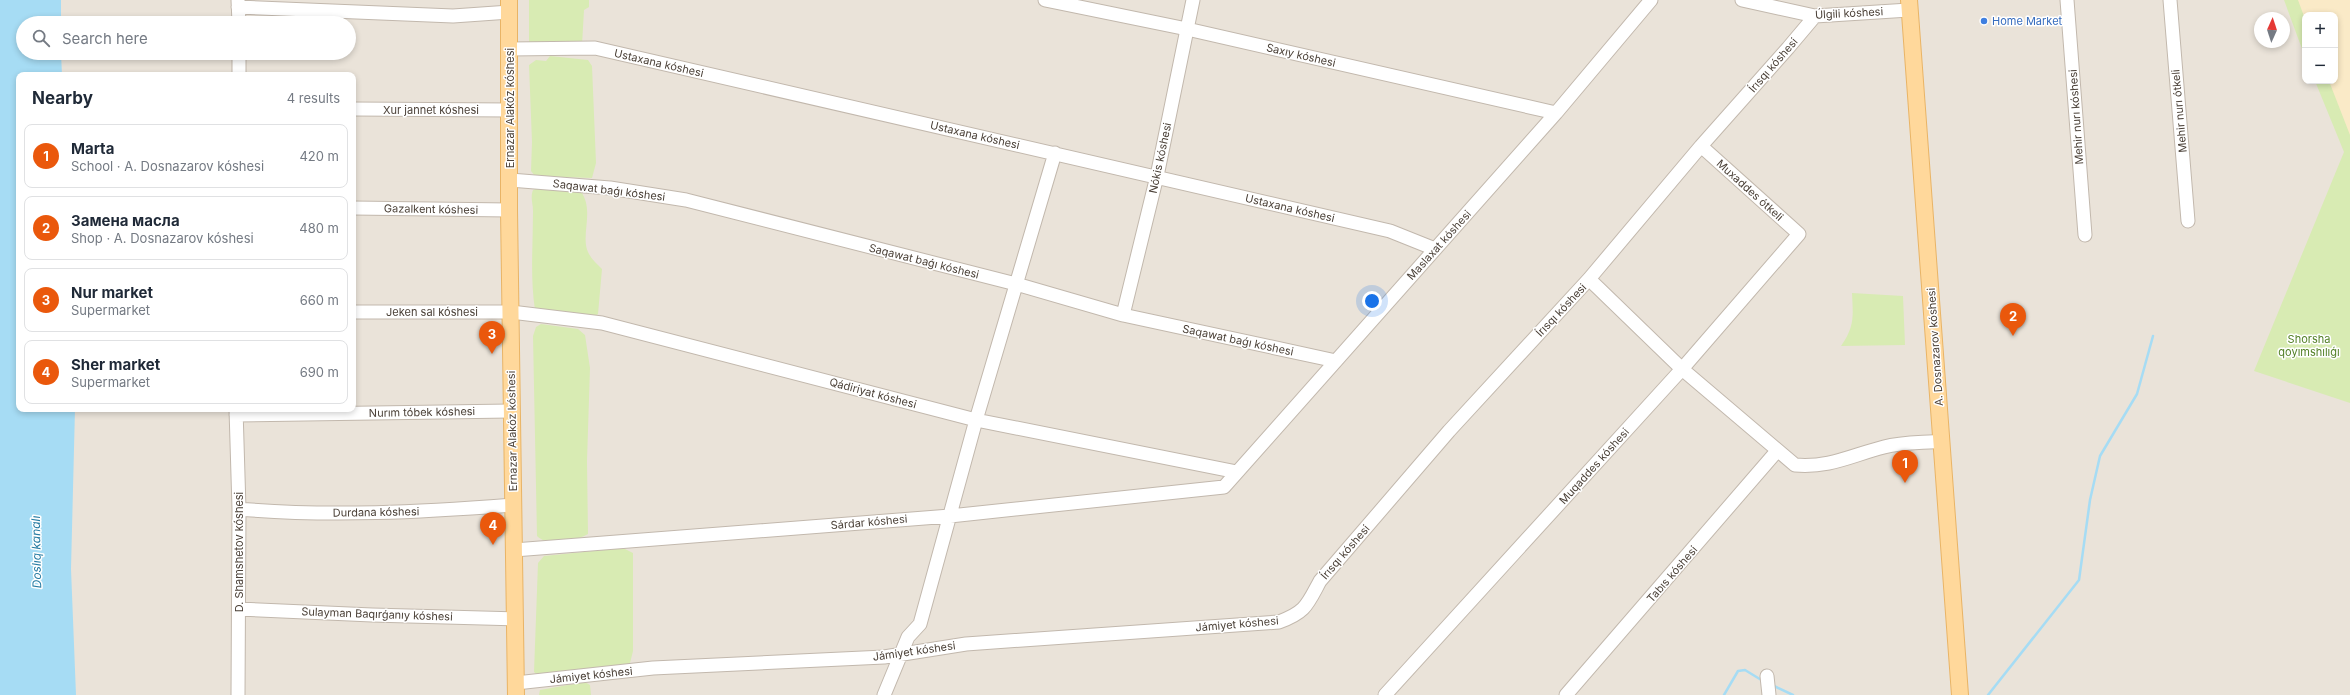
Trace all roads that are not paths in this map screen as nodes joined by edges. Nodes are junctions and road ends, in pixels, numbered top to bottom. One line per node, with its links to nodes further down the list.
1 (1045, 0): 12 (street, Saxıy kóshesi)
2 (1193, 0): 12 (street, Nókis kóshesi)
3 (1651, 0): 18 (street, Maslaxat kóshesi)
4 (1742, 0): 11 (street, Úlgili kóshesi)
5 (2067, 0): 27 (street, Mehir nurı kóshesi)
6 (2170, 0): 25 (street, Mehir nurı ótkeli)
7 (238, 3): 9 (street); 10 (street)
8 (1909, 5): 11 (street, Úlgili kóshesi); 40 (main road, A. Dosnazarov kóshesi)
9 (510, 6): 13 (main road, Ernazar Alakóz kóshesi)
10 (238, 16)
11 (1815, 16): 19 (street, Írısqı kóshesi)
12 (1187, 29): 18 (street, Saxıy kóshesi); 21 (street, Nókis kóshesi)
13 (510, 49): 17 (main road, Ernazar Alakóz kóshesi); 20 (street, Ustaxana kóshesi)
14 (239, 60): 15 (street)
15 (239, 72)
16 (356, 109): 17 (street, Xur jannet kóshesi)
17 (510, 110): 22 (main road, Ernazar Alakóz kóshesi)
18 (1556, 113): 28 (street, Maslaxat kóshesi)
19 (1700, 146): 26 (street, Muxaddes ótkeli); 29 (street, Írısqı kóshesi)
20 (1055, 153): 21 (street, Ustaxana kóshesi); 30 (street)
21 (1156, 176): 28 (street, Ustaxana kóshesi); 33 (street, Nókis kóshesi)
22 (510, 180): 24 (main road, Ernazar Alakóz kóshesi); 30 (street, Saqawat baǵı kóshesi)
23 (356, 208): 24 (street, Gazalkent kóshesi)
24 (509, 210): 32 (main road, Ernazar Alakóz kóshesi)
25 (2188, 221)
26 (1799, 234): 35 (street, Muqaddes kóshesi)
27 (2085, 234)
28 (1435, 249): 34 (street, Maslaxat kóshesi)
29 (1589, 279): 35 (street); 48 (street, Írısqı kóshesi)
30 (1016, 284): 33 (street, Saqawat baǵı kóshesi); 39 (street)
31 (356, 312): 32 (street, Jeken sal kóshesi)
32 (511, 312): 36 (main road, Ernazar Alakóz kóshesi); 39 (street, Qádiriyat kóshesi)
33 (1123, 315): 34 (street, Saqawat baǵı kóshesi)
34 (1336, 361): 42 (street, Maslaxat kóshesi)
35 (1682, 369): 41 (street); 56 (street, Muqaddes kóshesi)
36 (512, 411): 38 (street, Nurım tóbek kóshesi); 44 (main road, Ernazar Alakóz kóshesi)
37 (236, 412): 45 (street, D. Shamshetov kóshesi)
38 (356, 412)
39 (976, 420): 42 (street, Qádiriyat kóshesi); 46 (street)
40 (1942, 441): 41 (street); 59 (main road, A. Dosnazarov kóshesi)
41 (1777, 451): 57 (street, Tabıs kóshesi)
42 (1237, 472): 43 (street, Maslaxat kóshesi)
43 (1224, 487): 46 (street, Sárdar kóshesi)
44 (513, 505): 45 (street, Durdana kóshesi); 47 (main road, Ernazar Alakóz kóshesi)
45 (239, 509): 49 (street, D. Shamshetov kóshesi)
46 (950, 516): 47 (street, Sárdar kóshesi); 51 (street)
47 (514, 550): 50 (main road, Ernazar Alakóz kóshesi)
48 (1307, 604): 51 (street, Jámiyet kóshesi)
49 (239, 609): 50 (street, Sulayman Baqırǵanıy kóshesi); 54 (street, D. Shamshetov kóshesi)
50 (515, 619): 53 (main road, Ernazar Alakóz kóshesi)
51 (900, 653): 53 (street, Jámiyet kóshesi); 55 (street)
52 (1767, 676): 58 (street)
53 (516, 689)
54 (238, 695)
55 (884, 695)
56 (1385, 695)
57 (1566, 695)
58 (1769, 695)
59 (1960, 695)

